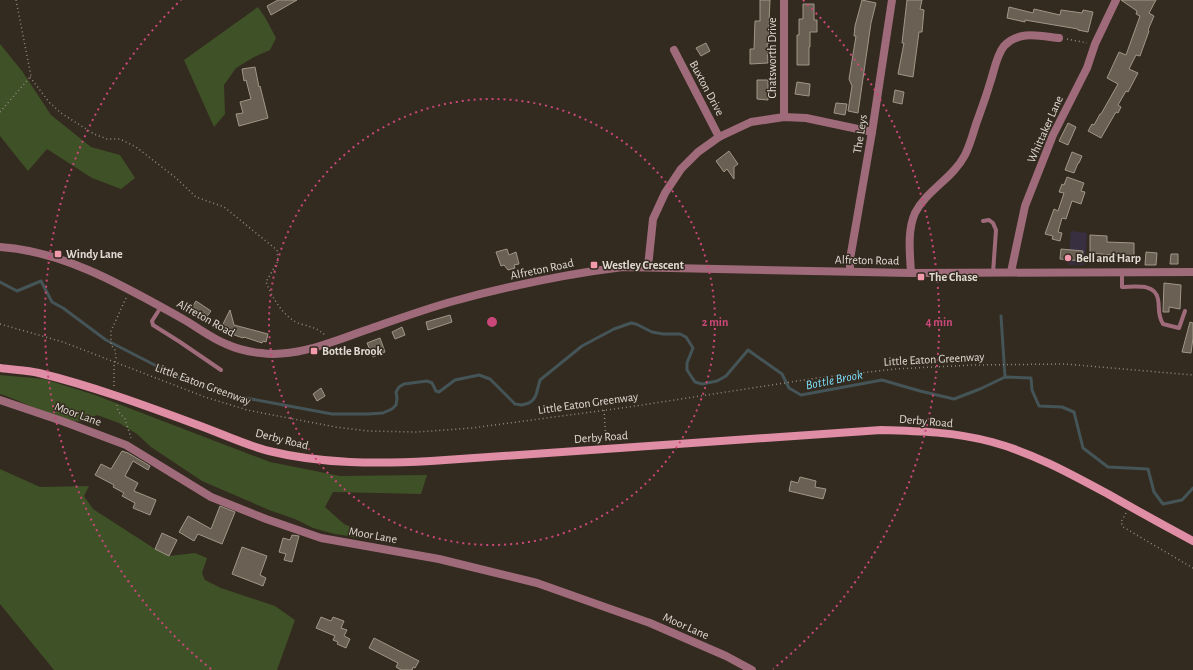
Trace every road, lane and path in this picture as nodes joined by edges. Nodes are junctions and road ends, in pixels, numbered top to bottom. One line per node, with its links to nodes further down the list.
1 (16, 0): 8 (path)
2 (784, 0): 10 (street, Chatsworth Drive)
3 (892, 0): 11 (street, The Leys)
4 (1116, 0): 18 (street, Whittaker Lane)
5 (1059, 38): 6 (path); 21 (street)
6 (1087, 43)
7 (674, 50): 12 (street, Buxton Drive)
8 (30, 78): 9 (path); 26 (path)
9 (0, 112)
10 (784, 117): 11 (street); 12 (street)
11 (872, 132): 16 (street, The Leys)
12 (719, 137): 15 (street)
13 (983, 221): 17 (lane)
14 (0, 247): 22 (street, Alfreton Road)
15 (648, 268): 16 (street, Alfreton Road); 26 (street, Alfreton Road)
16 (850, 271): 21 (street, Alfreton Road)
17 (993, 272): 18 (street, Alfreton Road); 21 (street, Alfreton Road)
18 (1012, 272): 19 (street, Alfreton Road)
19 (1122, 272): 20 (street, Alfreton Road); 24 (lane)
20 (1193, 272)
21 (911, 273)
22 (130, 290): 23 (street, Alfreton Road); 27 (path)
23 (161, 307): 26 (street, Alfreton Road); 29 (lane)
24 (1185, 311)
25 (0, 324): 27 (path, Little Eaton Greenway)
26 (327, 344)
27 (115, 361): 31 (path); 33 (path, Little Eaton Greenway)
28 (0, 368): 36 (main road, Derby Road)
29 (221, 370)
30 (1193, 375): 33 (path, Little Eaton Greenway)
31 (114, 384)
32 (0, 400): 40 (street, Moor Lane)
33 (604, 410): 36 (path)
34 (118, 411): 35 (path)
35 (128, 429)
36 (607, 449): 37 (main road, Derby Road)
37 (1129, 506): 38 (main road, Derby Road); 39 (path)
38 (1193, 541)
39 (1193, 568)
40 (752, 670)

